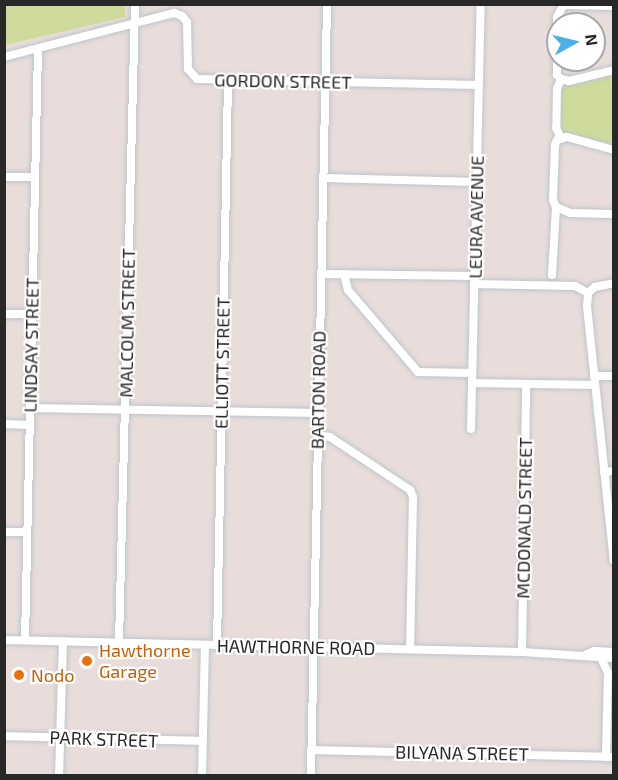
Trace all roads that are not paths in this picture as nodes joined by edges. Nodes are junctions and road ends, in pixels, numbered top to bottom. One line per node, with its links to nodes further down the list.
1 (135, 4): 6 (street, MALCOLM STREET)
2 (327, 4): 12 (street, BARTON ROAD)
3 (481, 4): 13 (street, LEURA AVENUE)
4 (564, 5): 5 (street); 10 (street)
5 (614, 6)
6 (134, 22): 7 (street, GORDON STREET); 11 (street, GORDON STREET); 36 (street, MALCOLM STREET)
7 (38, 50): 8 (street, GORDON STREET); 17 (street, LINDSAY STREET)
8 (4, 57)
9 (614, 70): 10 (street)
10 (561, 79): 14 (street)
11 (228, 80): 12 (street, GORDON STREET); 37 (street, ELLIOTT STREET)
12 (325, 82): 13 (street, GORDON STREET); 18 (street, BARTON ROAD)
13 (479, 86): 19 (street, LEURA AVENUE)
14 (561, 138): 15 (street); 20 (street)
15 (614, 150)
16 (4, 177): 17 (street)
17 (34, 177): 29 (street, LINDSAY STREET)
18 (323, 178): 19 (street); 22 (street, BARTON ROAD)
19 (477, 182): 25 (street, LEURA AVENUE)
20 (555, 207): 21 (street); 24 (street)
21 (614, 214)
22 (321, 274): 23 (street); 38 (street, BARTON ROAD)
23 (344, 274): 25 (street); 30 (street)
24 (552, 275)
25 (475, 280): 27 (street); 30 (street, LEURA AVENUE)
26 (614, 283): 27 (street)
27 (588, 293): 32 (street)
28 (4, 314): 29 (street)
29 (32, 315): 35 (street, LINDSAY STREET)
30 (472, 373): 33 (street, LEURA AVENUE)
31 (614, 376): 32 (street)
32 (595, 381): 34 (street); 43 (street)
33 (472, 383): 34 (street); 41 (street, LEURA AVENUE)
34 (526, 385): 55 (street, MCDONALD STREET)
35 (30, 408): 36 (street); 40 (street, LINDSAY STREET)
36 (126, 410): 37 (street); 50 (street, MALCOLM STREET)
37 (221, 412): 38 (street); 52 (street, ELLIOTT STREET)
38 (318, 413): 42 (street, BARTON ROAD)
39 (4, 424): 40 (street)
40 (30, 425): 45 (street, LINDSAY STREET)
41 (471, 429)
42 (317, 435): 53 (street, BARTON ROAD); 54 (street)
43 (609, 472): 46 (street)
44 (4, 532): 45 (street)
45 (27, 532): 48 (street, LINDSAY STREET)
46 (613, 560)
47 (4, 640): 48 (street, HAWTHORNE ROAD)
48 (25, 640): 49 (street, HAWTHORNE ROAD)
49 (63, 641): 50 (street, HAWTHORNE ROAD); 61 (street)
50 (119, 642): 51 (street, HAWTHORNE ROAD)
51 (205, 645): 52 (street, HAWTHORNE ROAD); 62 (street)
52 (217, 645): 53 (street, HAWTHORNE ROAD)
53 (313, 647): 54 (street, HAWTHORNE ROAD); 63 (street, BARTON ROAD)
54 (410, 649): 55 (street, HAWTHORNE ROAD)
55 (522, 652): 57 (street, HAWTHORNE ROAD)
56 (614, 652): 57 (street, HAWTHORNE ROAD)
57 (587, 654): 58 (street, HAWTHORNE ROAD)
58 (601, 658): 59 (street, HAWTHORNE ROAD); 64 (street)
59 (614, 658)
60 (4, 736): 61 (street, PARK STREET)
61 (60, 737): 62 (street, PARK STREET); 65 (street)
62 (202, 741): 66 (street)
63 (311, 750): 64 (street, BILYANA STREET); 67 (street, BARTON ROAD)
64 (610, 757)
65 (59, 776)
66 (202, 776)
67 (311, 776)

